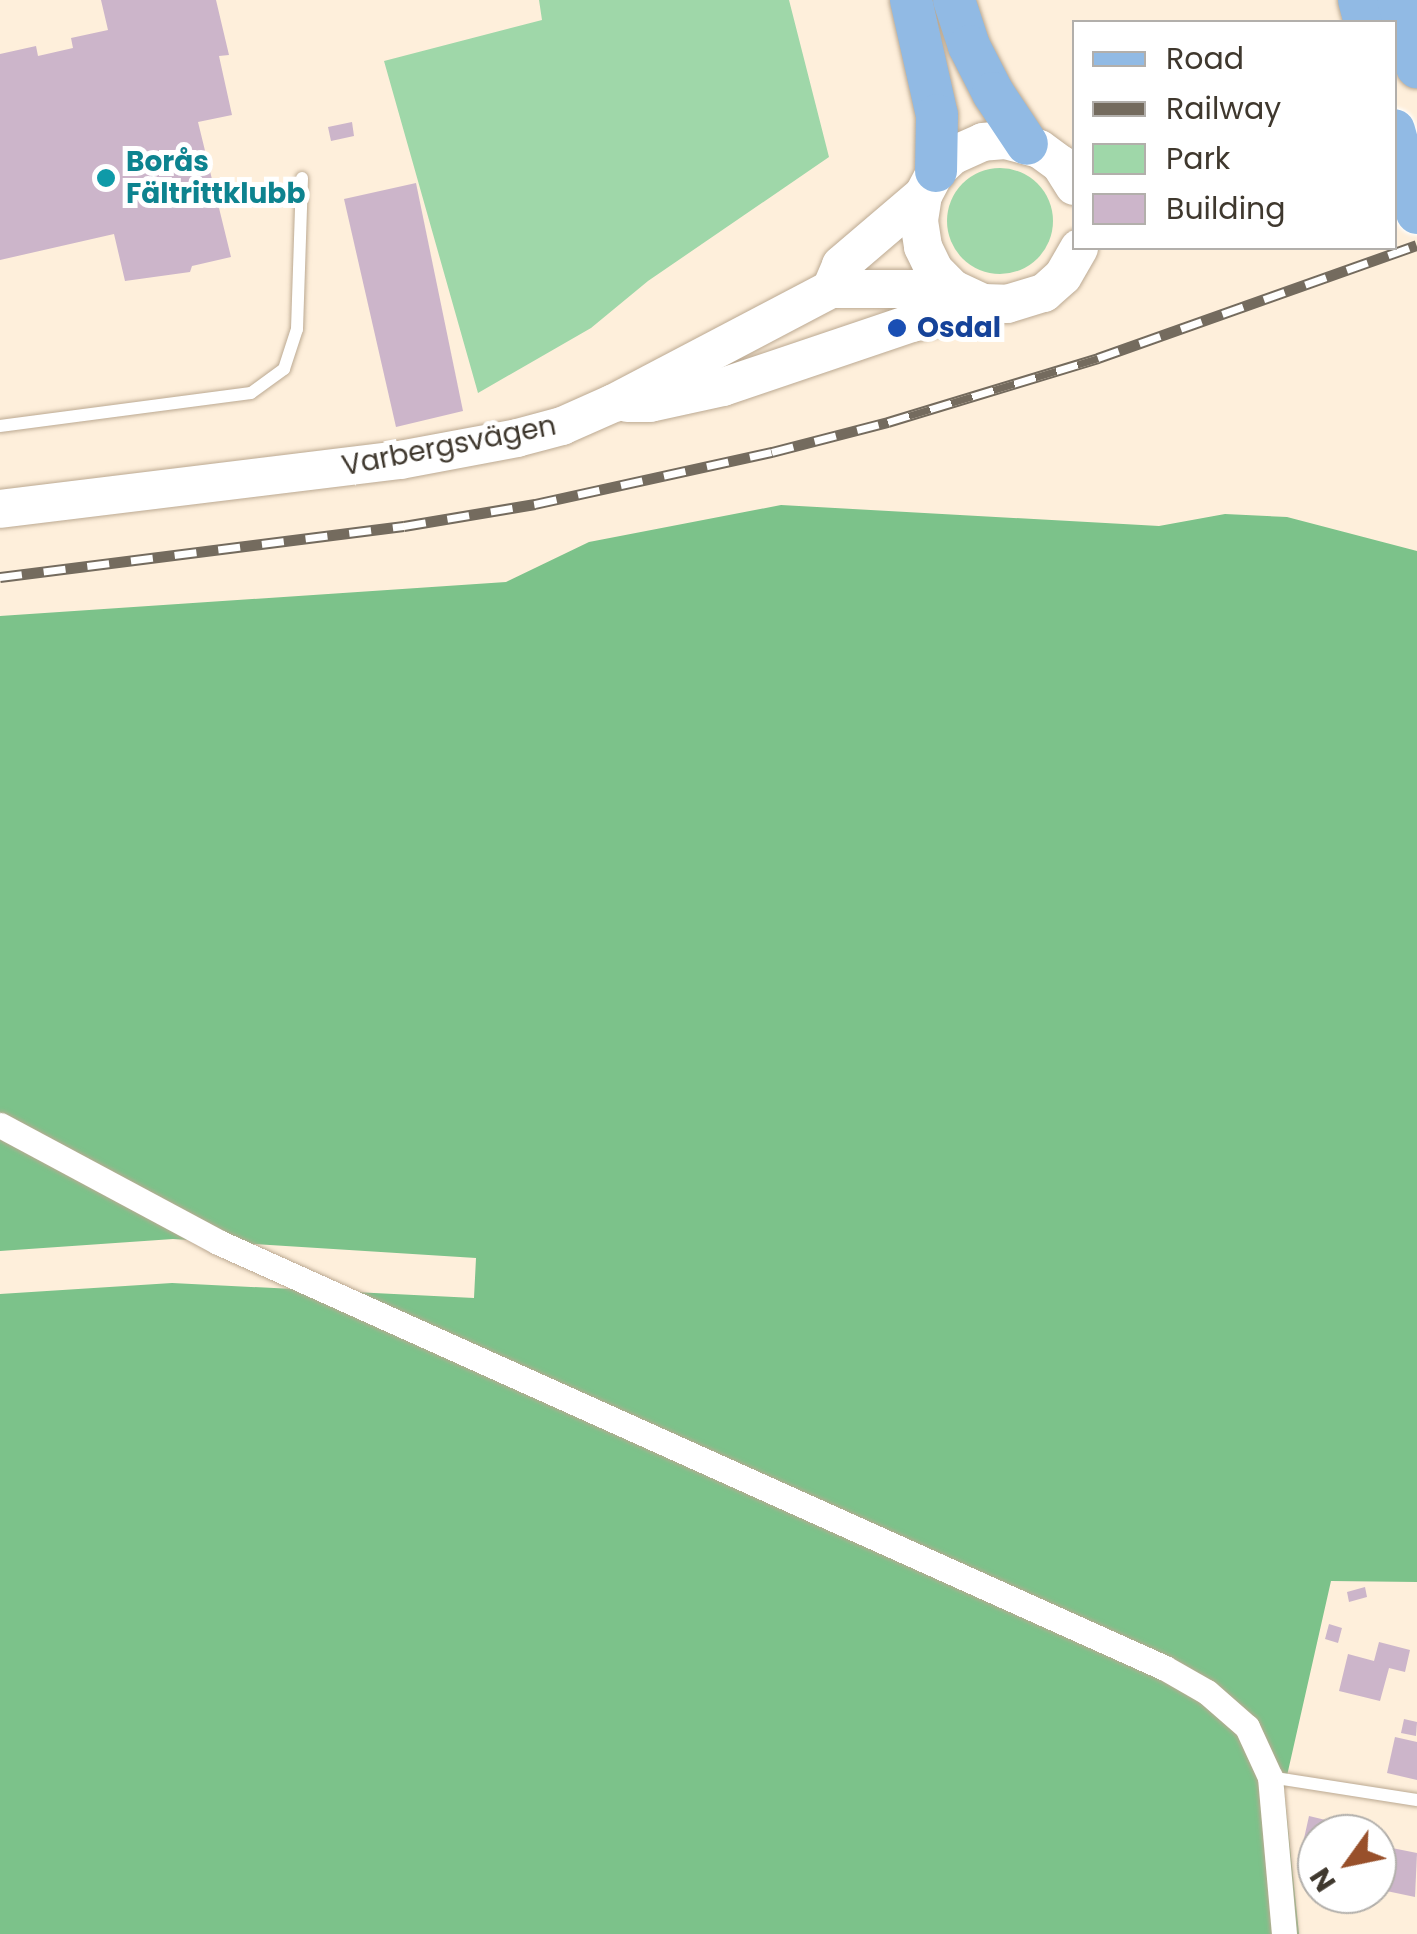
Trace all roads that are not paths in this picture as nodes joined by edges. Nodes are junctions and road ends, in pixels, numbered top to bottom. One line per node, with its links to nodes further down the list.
1 (912, 0): 8 (main road)
2 (954, 0): 6 (main road)
3 (1398, 0): 4 (main road)
4 (1417, 67)
5 (1397, 143): 9 (main road, bridge)
6 (1059, 166): 8 (main road)
7 (302, 178): 15 (lane)
8 (929, 183): 11 (main road); 12 (main road)
9 (1417, 213)
10 (1082, 250): 13 (main road)
11 (953, 289): 12 (main road); 13 (main road)
12 (849, 290): 14 (main road, Varbergsvägen)
13 (994, 304): 14 (main road)
14 (614, 403): 16 (main road, Varbergsvägen)
15 (0, 426)
16 (0, 509)
17 (0, 1125): 18 (street)
18 (1270, 1778): 19 (lane); 20 (street)
19 (1417, 1800)
20 (1284, 1934)

